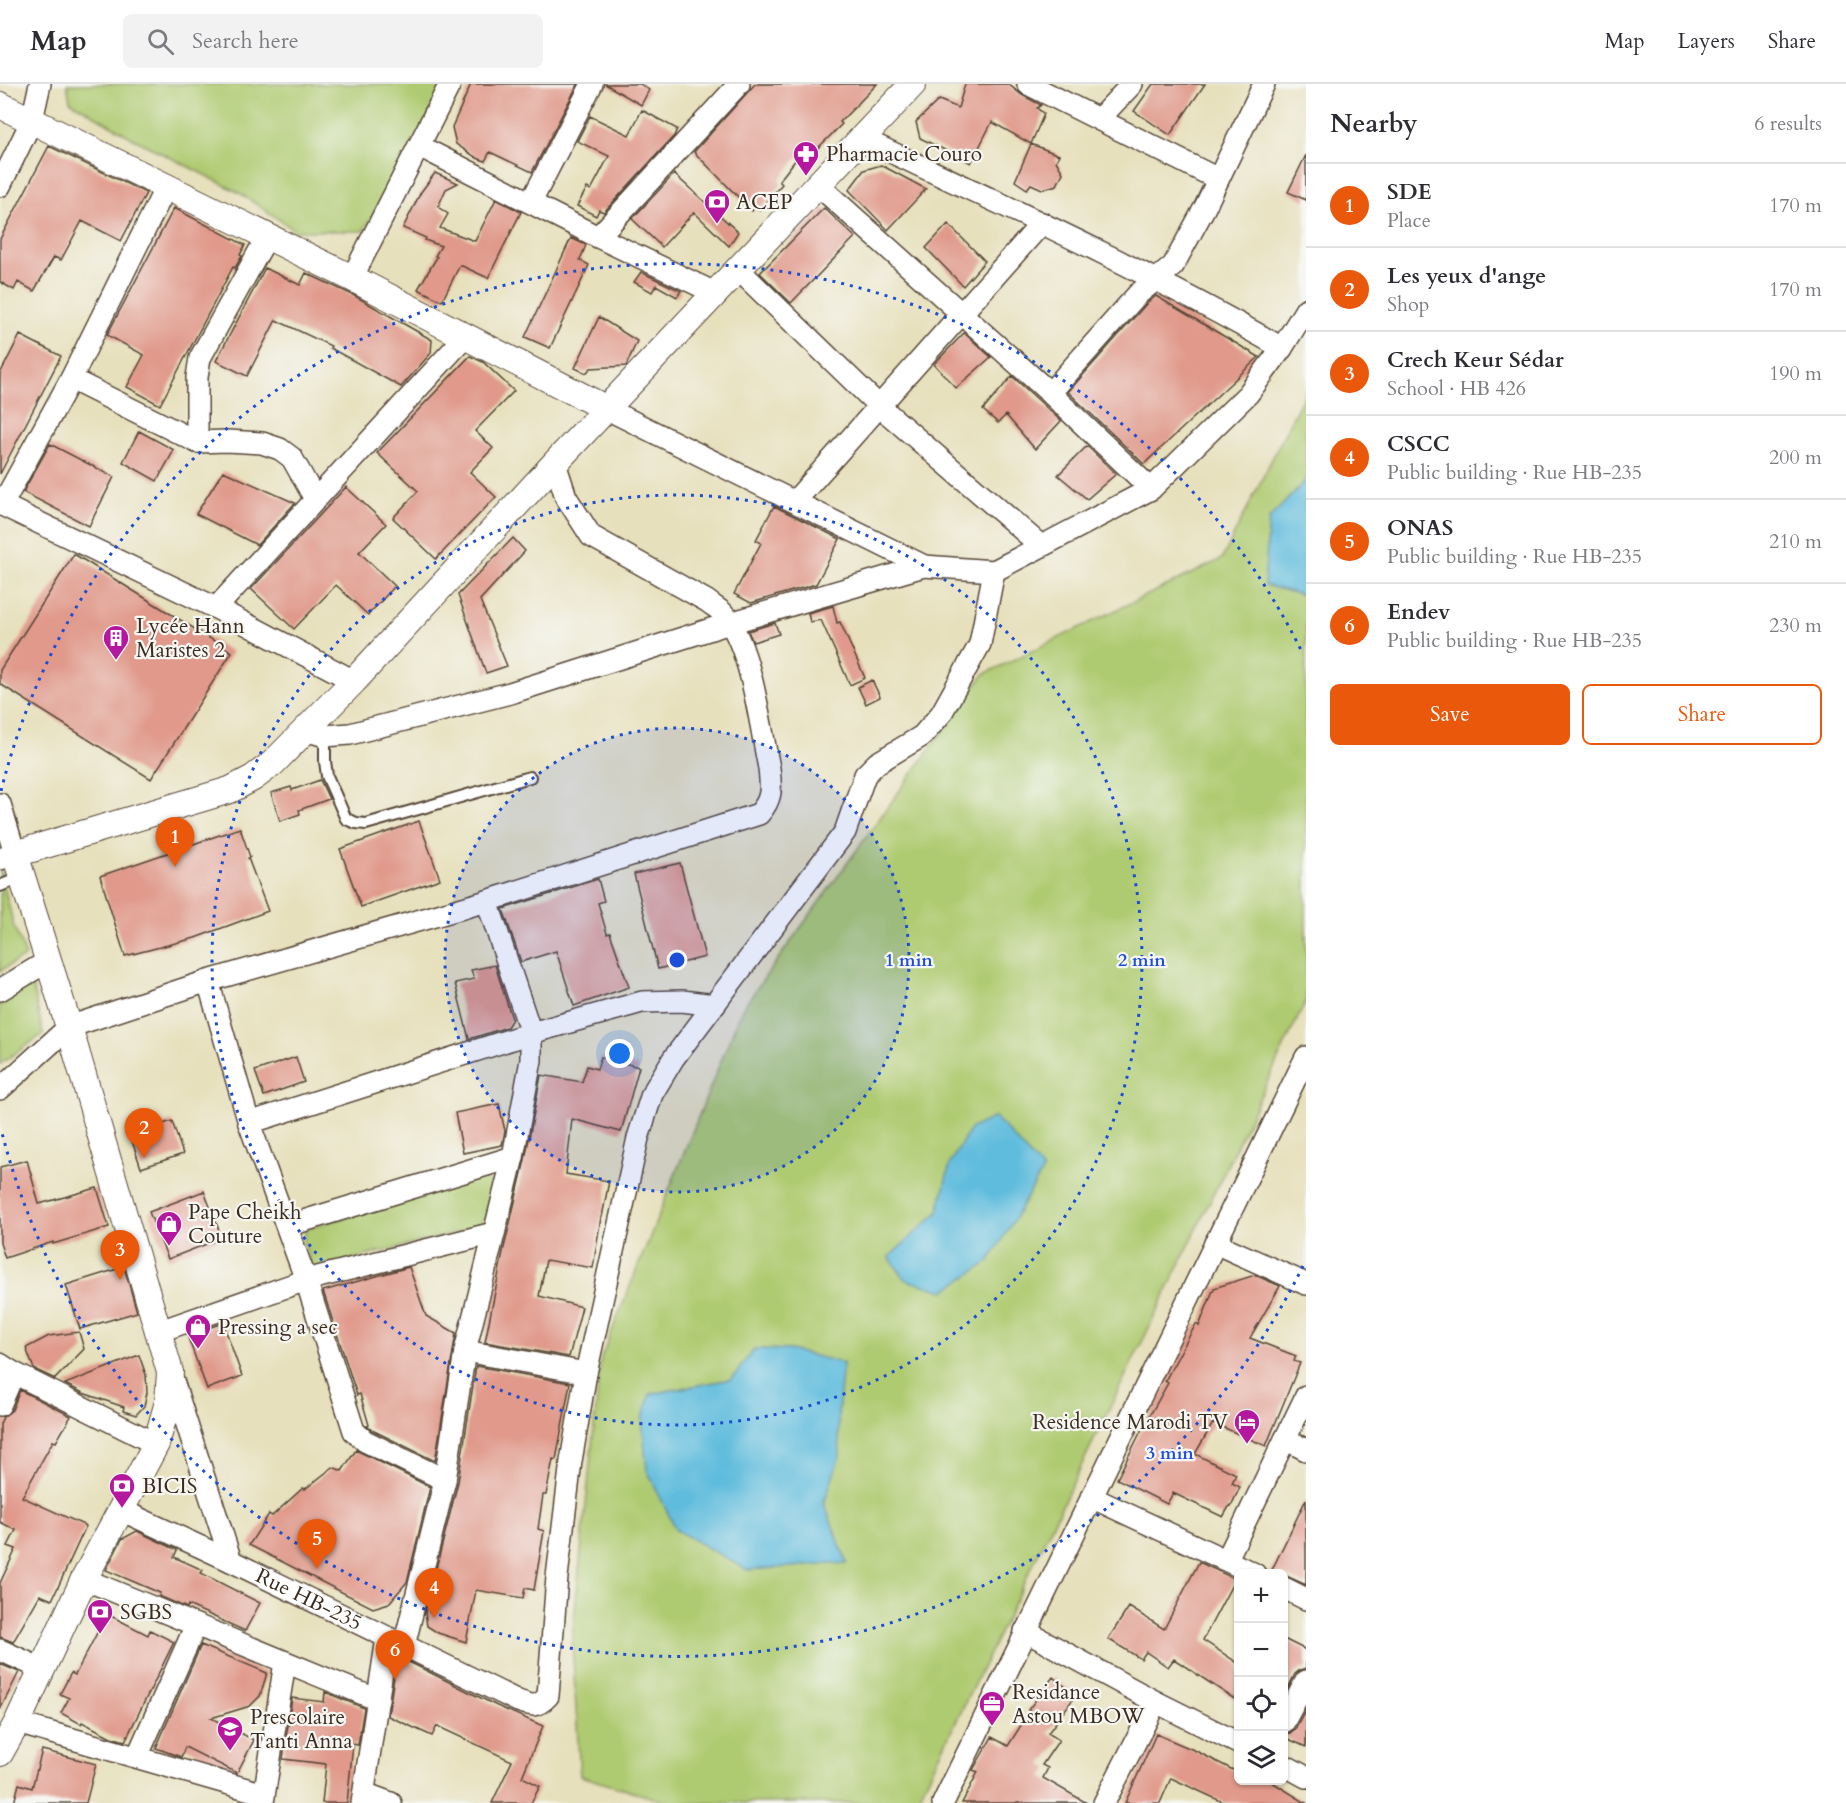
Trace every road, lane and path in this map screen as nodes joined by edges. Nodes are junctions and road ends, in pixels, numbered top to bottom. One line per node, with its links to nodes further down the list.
1 (40, 84): 11 (street)
2 (450, 84): 13 (street)
3 (592, 84): 18 (street)
4 (739, 84): 21 (street)
5 (913, 84): 12 (street)
6 (1028, 84): 10 (street)
7 (1132, 84): 10 (street)
8 (1264, 84): 14 (street)
9 (0, 105): 11 (street)
10 (1099, 119): 14 (street)
11 (32, 120): 16 (street); 17 (street)
12 (861, 138): 15 (street); 19 (street)
13 (419, 146): 18 (street); 23 (street)
14 (1218, 179): 24 (street)
15 (818, 185): 22 (street); 27 (street)
16 (0, 186)
17 (166, 187): 20 (street); 30 (street)
18 (531, 202): 21 (street)
19 (1042, 223): 24 (street); 27 (street)
20 (267, 237): 23 (street); 34 (street)
21 (598, 237): 25 (street)
22 (739, 270): 25 (street); 32 (street)
23 (352, 278): 28 (street)
24 (1155, 281): 29 (street); 31 (street)
25 (717, 294): 33 (street)
26 (1306, 309): 29 (street)
27 (962, 314): 31 (street); 32 (street)
28 (465, 337): 33 (street); 37 (street)
29 (1282, 348): 36 (street)
30 (71, 379): 34 (street); 39 (street)
31 (1050, 393): 36 (street)
32 (878, 405): 38 (street); 40 (street)
33 (607, 410): 35 (street); 38 (street)
34 (197, 442): 37 (street)
35 (555, 463): 44 (street); 45 (street)
36 (1151, 489): 40 (street)
37 (315, 500): 43 (street)
38 (795, 501): 41 (street)
39 (1, 505): 43 (street)
40 (1041, 546): 42 (street)
41 (924, 566): 42 (street); 44 (street)
42 (994, 572): 54 (street)
43 (216, 608): 45 (street)
44 (730, 623): 46 (street); 50 (street)
45 (354, 681): 46 (street)
46 (315, 733): 47 (lane); 49 (street)
47 (530, 777)
48 (0, 804): 49 (street)
49 (9, 869): 51 (street)
50 (487, 901): 52 (street); 56 (street)
51 (48, 961): 53 (street); 55 (street)
52 (208, 981): 55 (street); 59 (street)
53 (0, 990)
54 (715, 1005): 56 (street); 70 (street)
55 (69, 1027): 58 (street); 66 (street)
56 (531, 1033): 59 (street); 60 (street)
57 (1306, 1058): 63 (street)
58 (0, 1089)
59 (249, 1123): 61 (street)
60 (513, 1157): 61 (street); 62 (street)
61 (287, 1226): 64 (street)
62 (494, 1233): 64 (street); 67 (street)
63 (1215, 1243): 65 (street); 77 (street)
64 (306, 1280): 66 (street); 76 (street)
65 (1306, 1284)
66 (159, 1331): 69 (street)
67 (465, 1351): 70 (street); 76 (street)
68 (7, 1368): 72 (street); 74 (street)
69 (170, 1372): 74 (street); 80 (street)
70 (586, 1373): 87 (street, Rue HB-235)
71 (1306, 1396): 73 (street)
72 (0, 1405)
73 (1285, 1439): 75 (street); 79 (street)
74 (156, 1444): 78 (street)
75 (1306, 1449)
76 (445, 1480): 87 (street)
77 (1091, 1497): 79 (street); 86 (street)
78 (121, 1510): 80 (street, Rue HB-235); 82 (street)
79 (1227, 1559): 81 (street)
80 (231, 1561): 87 (street, Rue HB-235)
81 (1246, 1569)
82 (84, 1579): 85 (street); 90 (street)
83 (1288, 1590): 84 (street)
84 (1306, 1599)
85 (196, 1625): 89 (street); 98 (street)
86 (1025, 1631): 93 (street); 104 (street)
87 (395, 1642): 92 (street)
88 (0, 1650): 90 (street)
89 (285, 1662): 92 (street); 101 (street)
90 (42, 1669): 95 (street)
91 (1306, 1681): 94 (street)
92 (378, 1700): 102 (street)
93 (1156, 1702): 96 (street); 105 (street)
94 (1288, 1715)
95 (17, 1723): 97 (street); 98 (street)
96 (1234, 1741)
97 (0, 1753)
98 (137, 1757): 101 (street)
99 (1288, 1767): 100 (street)
100 (1306, 1777)
101 (263, 1798)
102 (363, 1798): 103 (street)
103 (391, 1803)
104 (943, 1803)
105 (1104, 1803)

